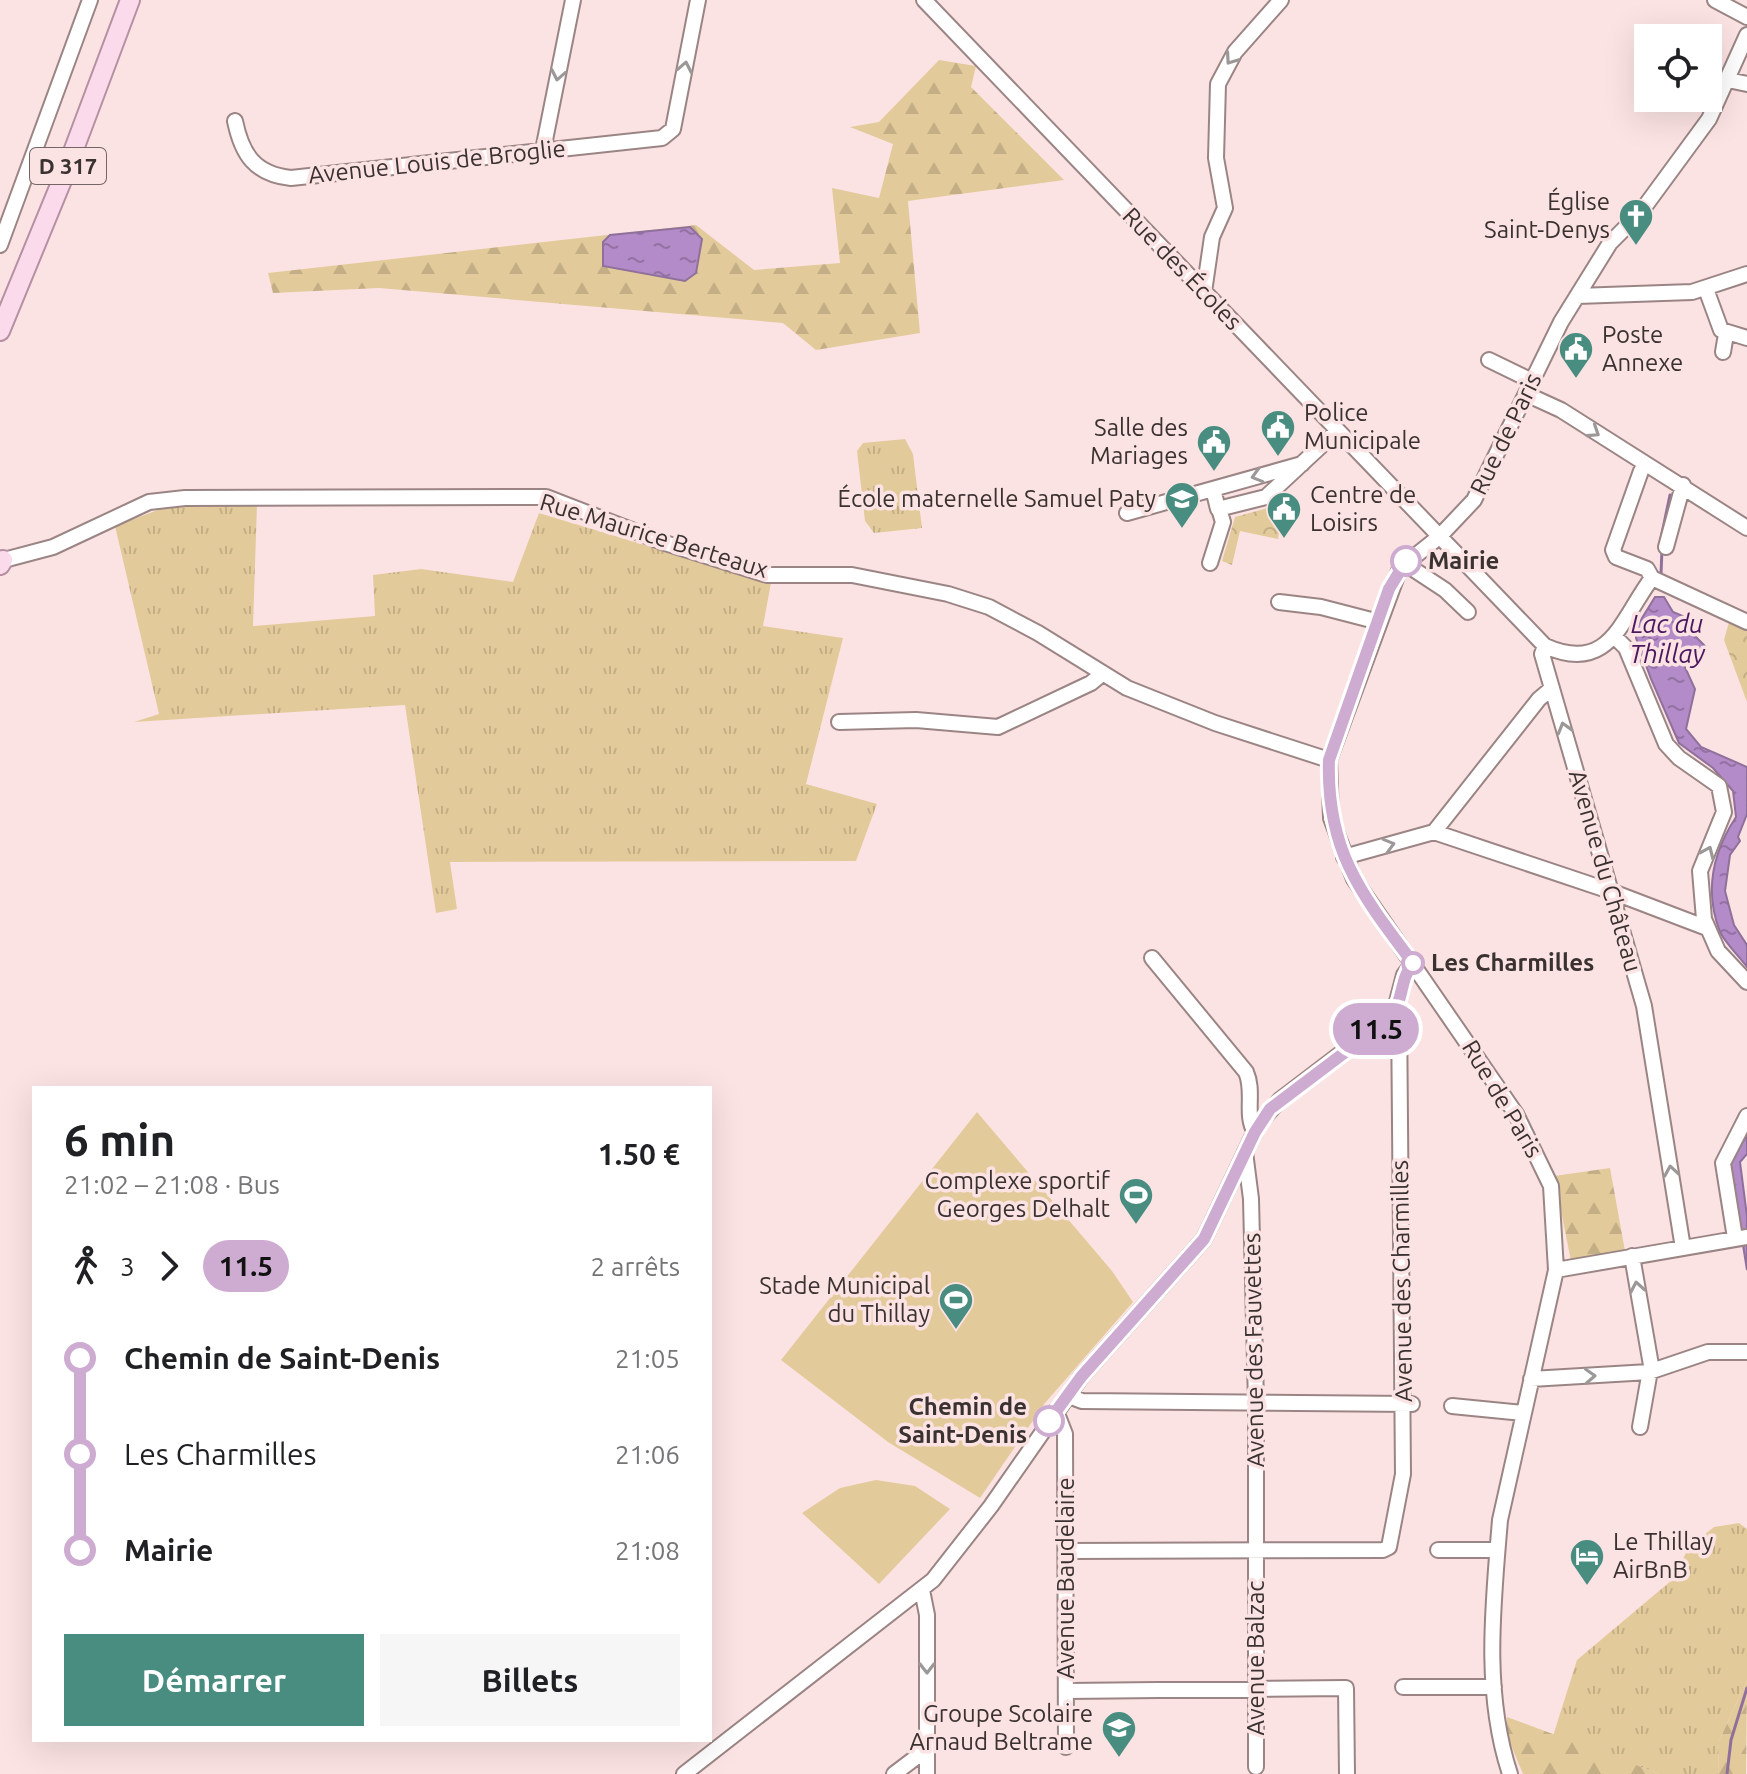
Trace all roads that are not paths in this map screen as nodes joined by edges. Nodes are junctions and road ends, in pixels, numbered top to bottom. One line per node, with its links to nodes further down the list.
1 (90, 0): 15 (street)
2 (117, 0): 20 (main road, D 317)
3 (130, 0): 21 (main road, D 317)
4 (573, 0): 14 (street, one-way to 14)
5 (698, 0): 14 (street, Avenue Louis de Broglie, one-way to 5)
6 (924, 0): 18 (street, Rue des Écoles)
7 (1281, 0): 18 (street, one-way to 18)
8 (1715, 0): 9 (street)
9 (1747, 17)
10 (1747, 35): 11 (street, Rue de Paris)
11 (1728, 80): 12 (street); 19 (street, Rue de Paris)
12 (1747, 84)
13 (235, 121): 14 (street, Avenue Louis de Broglie)
14 (543, 150)
15 (0, 245)
16 (1747, 274): 17 (street)
17 (1706, 289): 19 (street); 22 (street)
18 (1204, 292): 27 (street, Rue des Écoles)
19 (1577, 296): 26 (street, Rue de Paris)
20 (0, 302)
21 (0, 331)
22 (1726, 334): 23 (street); 24 (street)
23 (1747, 338)
24 (1723, 352)
25 (1489, 360): 26 (street)
26 (1529, 387): 30 (street, one-way to 30); 35 (street, Rue de Paris)
27 (1337, 431): 28 (street); 35 (street, Rue des Écoles)
28 (1302, 464): 31 (street, one-way to 31); 32 (street)
29 (1641, 471): 40 (street)
30 (1683, 485): 34 (street); 36 (street)
31 (1213, 489): 32 (street); 33 (street)
32 (1219, 509): 38 (street)
33 (1127, 513)
34 (1747, 528)
35 (1439, 537): 39 (street, Rue de Paris); 46 (street)
36 (1666, 547)
37 (1, 562): 47 (street, Rue Maurice Berteaux)
38 (1210, 563)
39 (1404, 563): 42 (street); 43 (street, Rue de Paris)
40 (1652, 578): 44 (street); 45 (street)
41 (1279, 602): 43 (street)
42 (1468, 612)
43 (1379, 622): 50 (street, Rue de Paris)
44 (1747, 622)
45 (1614, 636): 46 (street); 54 (street, one-way to 45)
46 (1545, 646): 48 (street, Avenue du Château)
47 (1102, 674): 49 (street); 50 (street, Rue Maurice Berteaux)
48 (1552, 688): 51 (street); 53 (street, Avenue du Château, one-way to 48)
49 (839, 722)
50 (1329, 760): 52 (street, Rue de Paris)
51 (1434, 832): 52 (street, one-way to 51); 53 (street)
52 (1344, 857): 56 (street, Rue de Paris)
53 (1610, 891): 54 (street); 63 (street, Avenue du Château, one-way to 53)
54 (1707, 928): 57 (street)
55 (1152, 958): 60 (street)
56 (1413, 963): 58 (street); 65 (street, Rue de Paris)
57 (1747, 982)
58 (1399, 1006): 60 (street); 71 (street, Avenue des Charmilles)
59 (1747, 1116): 62 (street)
60 (1255, 1132): 61 (street)
61 (1245, 1151): 69 (street); 70 (street, Avenue des Fauvettes)
62 (1741, 1237): 63 (street)
63 (1683, 1248): 64 (street)
64 (1632, 1256): 65 (street); 67 (street, one-way to 64)
65 (1556, 1270): 68 (street, Rue de Paris)
66 (1747, 1352): 67 (street)
67 (1649, 1372): 68 (street, one-way to 67); 75 (street)
68 (1531, 1379): 74 (street, Rue de Paris)
69 (1069, 1396): 70 (street); 73 (street)
70 (1256, 1403): 71 (street); 76 (street, Avenue des Fauvettes)
71 (1408, 1404): 76 (street, Avenue des Charmilles)
72 (1452, 1406): 74 (street)
73 (1056, 1411): 79 (street, Avenue Baudelaire); 80 (street)
74 (1523, 1413): 78 (street, Rue de Paris)
75 (1640, 1427)
76 (1256, 1549): 79 (street); 83 (street, Avenue Balzac)
77 (1438, 1550): 78 (street)
78 (1497, 1550): 82 (street, Rue de Paris)
79 (1066, 1551): 84 (street, Avenue Baudelaire)
80 (922, 1590): 86 (street, one-way to 86); 88 (street)
81 (1403, 1687): 82 (street)
82 (1494, 1687): 92 (street, Rue de Paris)
83 (1257, 1690): 84 (street); 87 (street, Avenue Balzac); 91 (street)
84 (1067, 1691): 85 (street, Avenue Baudelaire)
85 (1066, 1747)
86 (927, 1749): 89 (street); 90 (street)
87 (1256, 1767)
88 (684, 1774)
89 (894, 1774)
90 (927, 1774)
91 (1347, 1774)
92 (1510, 1774)

